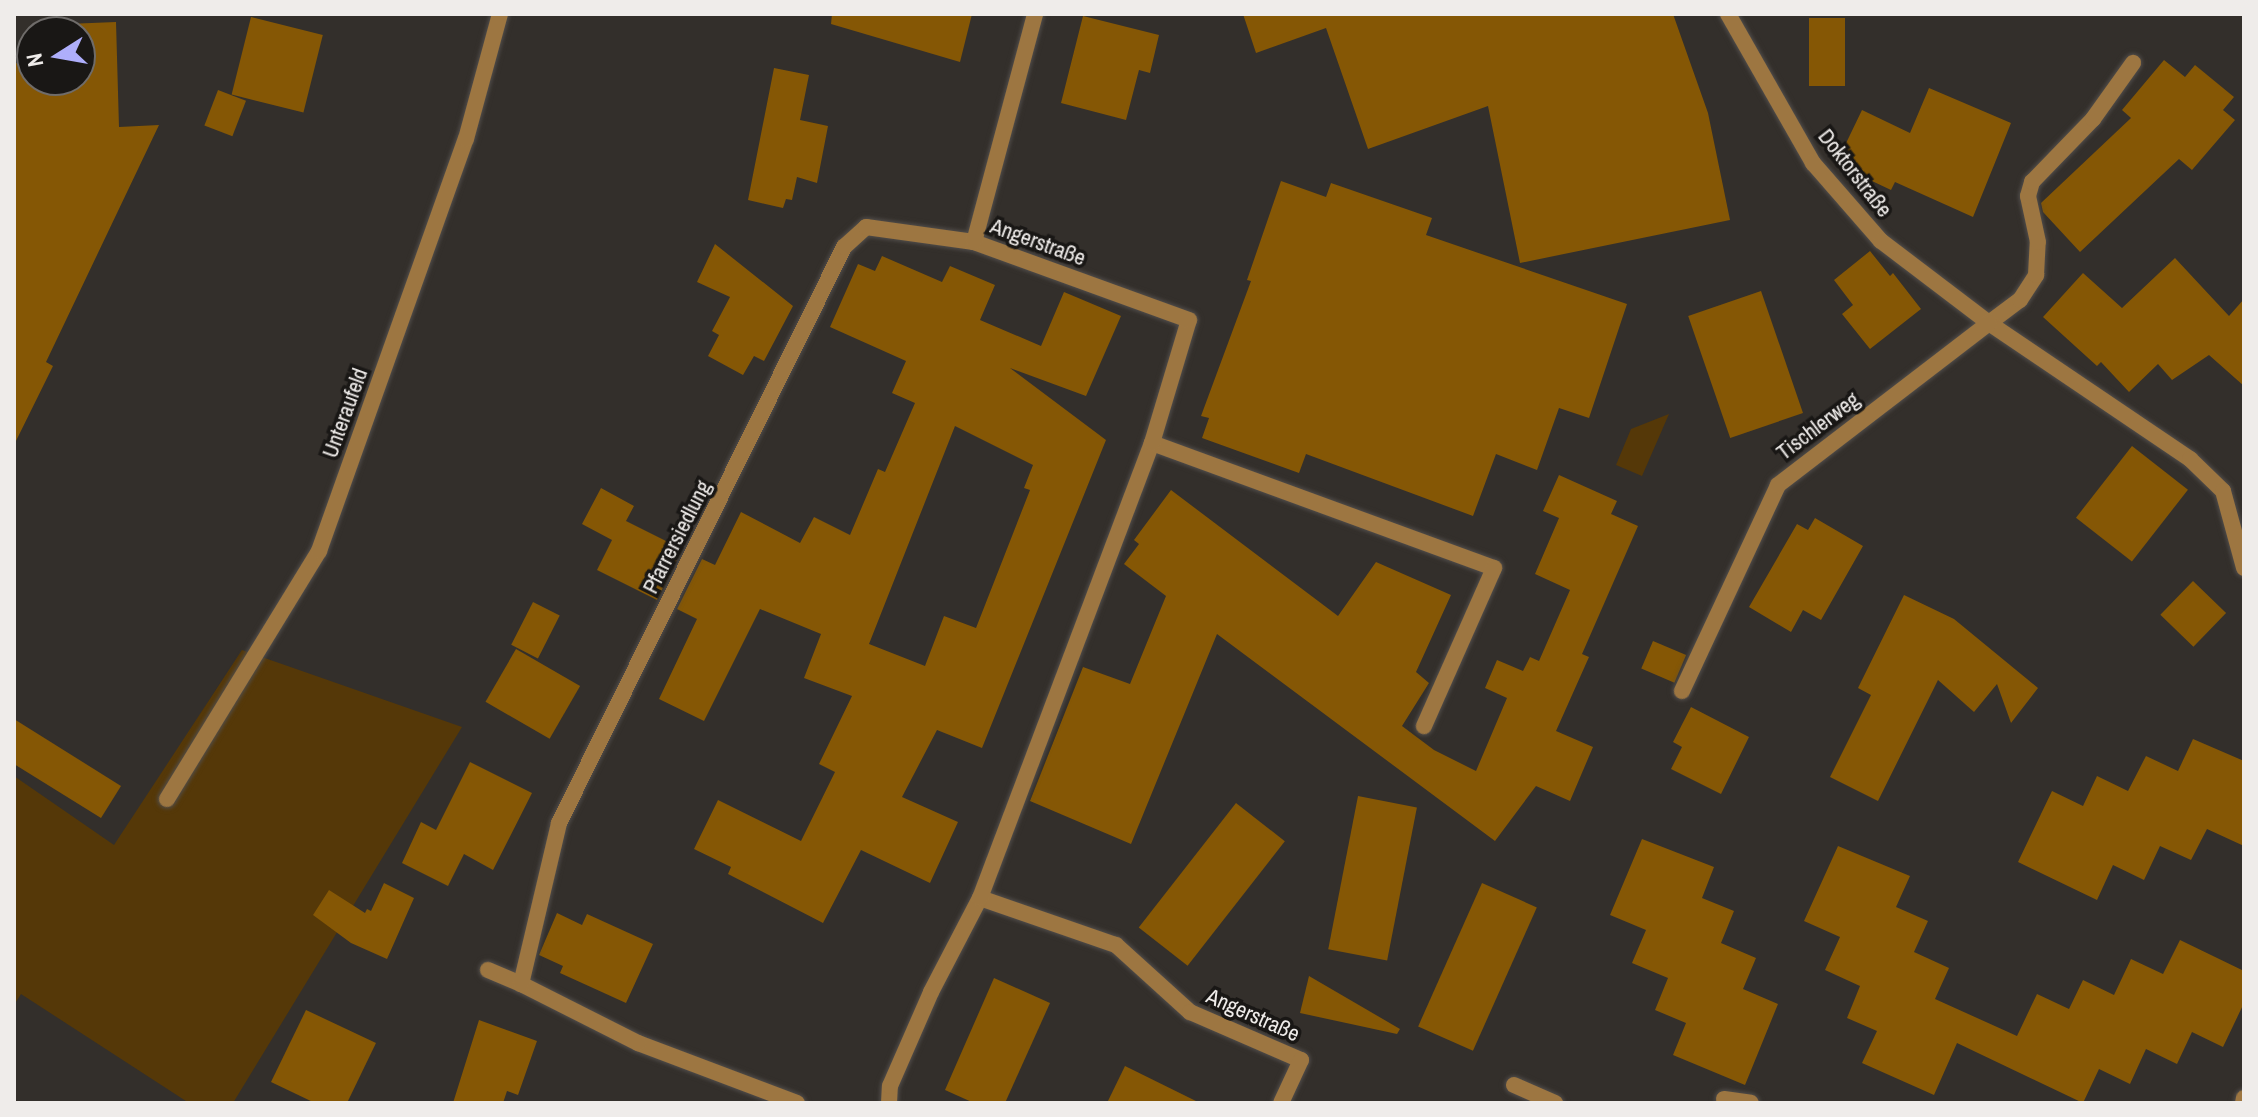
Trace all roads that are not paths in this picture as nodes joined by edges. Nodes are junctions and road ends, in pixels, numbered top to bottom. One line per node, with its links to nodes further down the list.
1 (500, 14): 11 (street, Unteraufeld)
2 (1035, 14): 5 (street, Angerstraße)
3 (1728, 14): 6 (street, Doktorstraße)
4 (2133, 63): 6 (street)
5 (974, 242): 7 (street, Angerstraße); 14 (street, Pfarrersiedlung)
6 (1989, 323): 8 (street, Doktorstraße); 9 (street, Tischlerweg)
7 (1152, 443): 10 (street); 12 (street, Angerstraße)
8 (2244, 568)
9 (1682, 691)
10 (1424, 726)
11 (167, 799)
12 (980, 898): 18 (street, Angerstraße); 19 (street, Angerstraße)
13 (488, 970): 14 (street)
14 (521, 984): 17 (street)
15 (1514, 1085): 20 (street)
16 (1724, 1099): 21 (street)
17 (797, 1103)
18 (889, 1103)
19 (1281, 1103)
20 (1555, 1103)
21 (1751, 1103)

